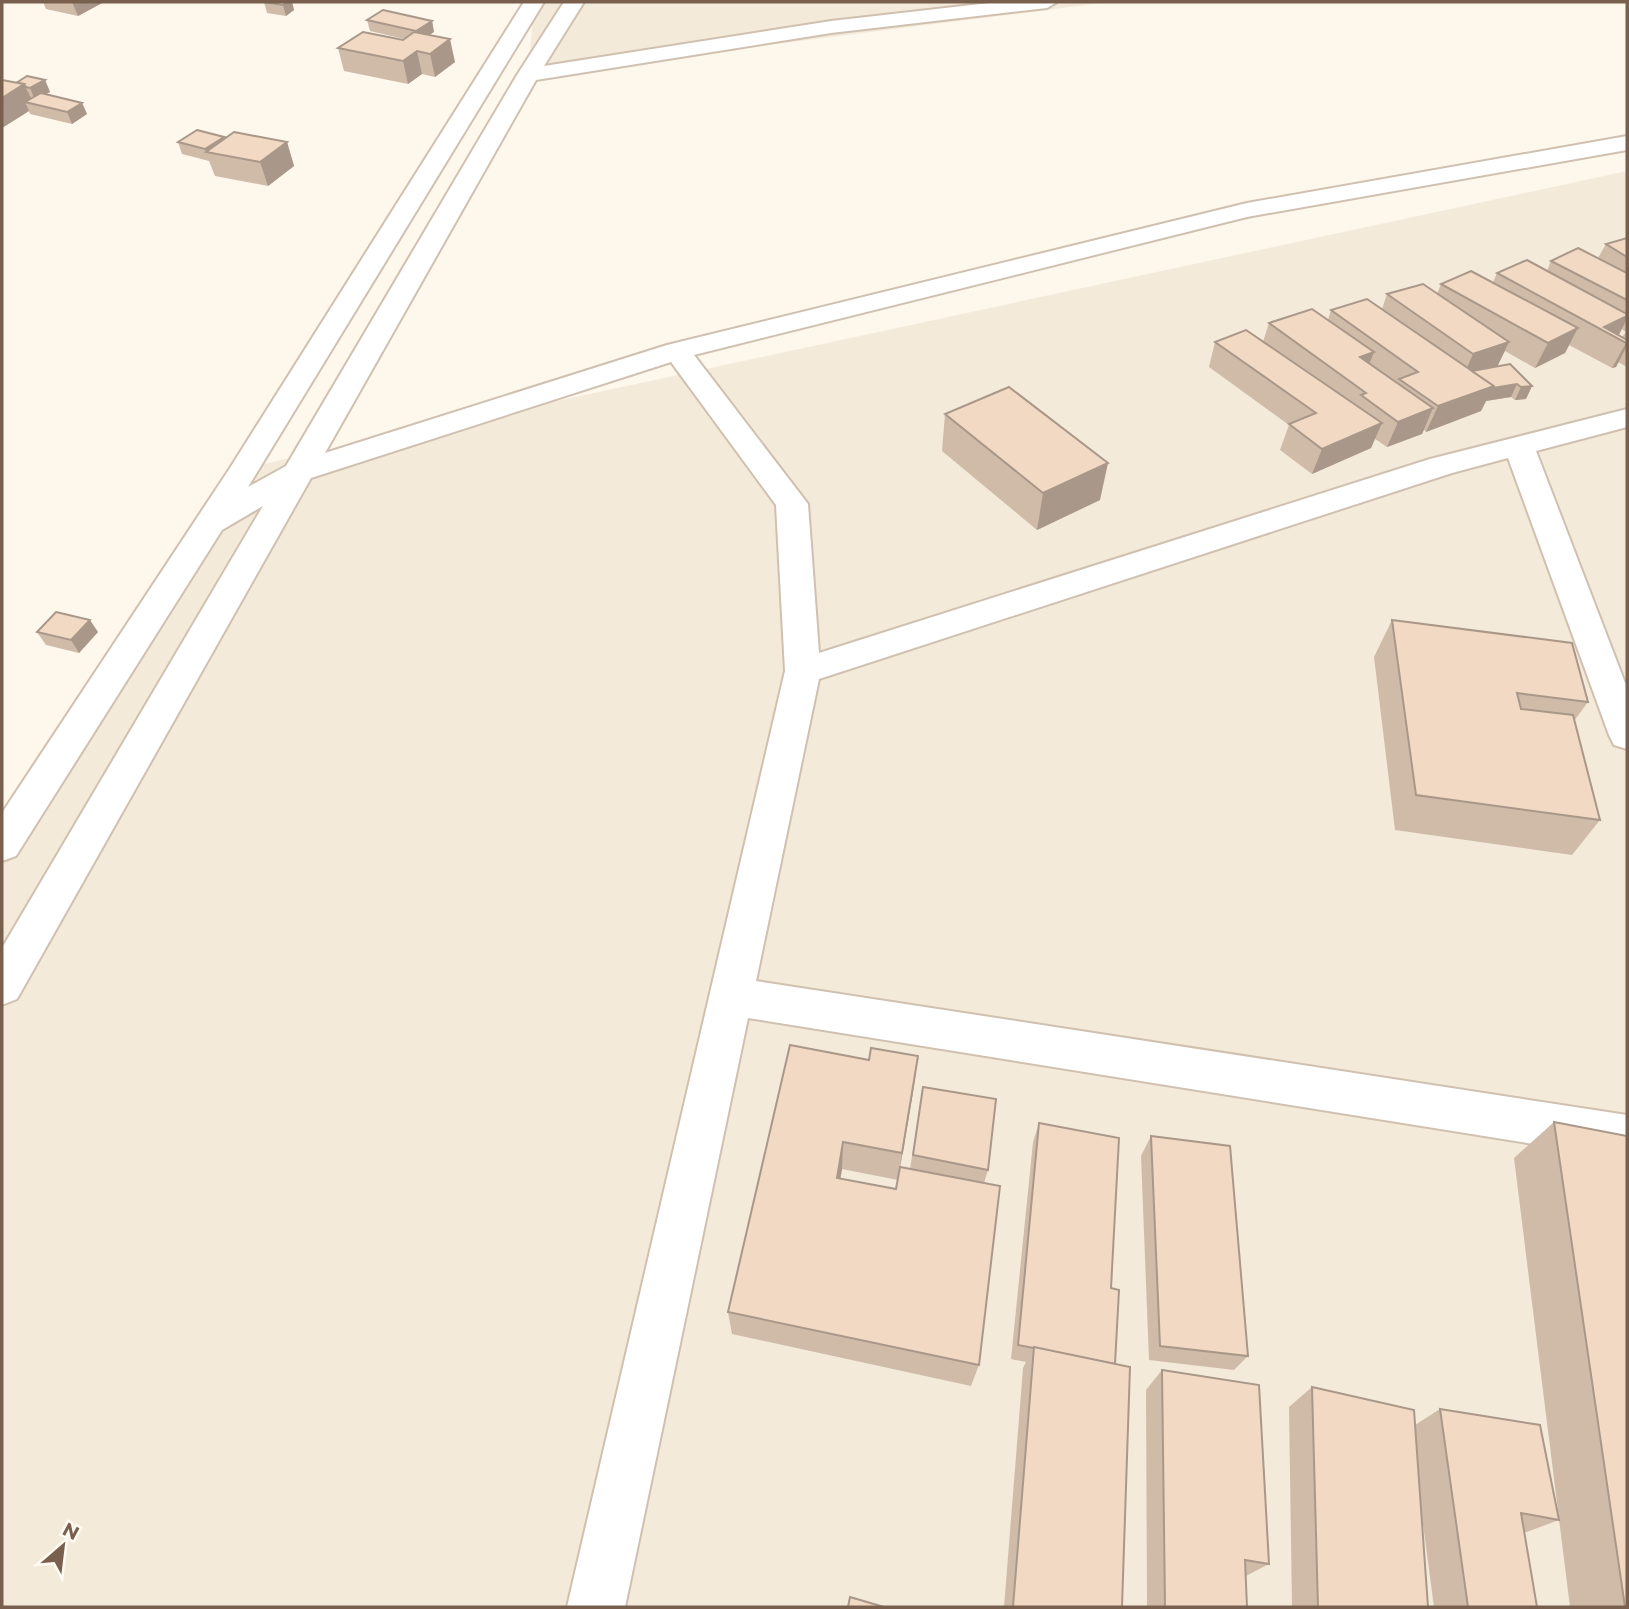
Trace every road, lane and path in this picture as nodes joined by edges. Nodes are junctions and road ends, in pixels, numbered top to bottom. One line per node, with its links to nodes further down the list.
1 (534, 2): 11 (street)
2 (574, 2): 6 (street)
3 (835, 2): 5 (street)
4 (1047, 2): 5 (street)
5 (831, 27): 6 (street)
6 (528, 75): 12 (street)
7 (1627, 143): 8 (street)
8 (677, 351): 12 (street); 14 (street)
9 (1627, 418): 10 (street)
10 (1519, 446): 14 (street); 15 (street)
11 (246, 468): 12 (street); 13 (street)
12 (300, 471): 13 (street); 17 (street)
13 (211, 522): 16 (street)
14 (803, 670): 18 (street)
15 (1627, 735)
16 (2, 845)
17 (2, 986)
18 (731, 996): 19 (street); 20 (street)
19 (1627, 1137)
20 (596, 1607)

